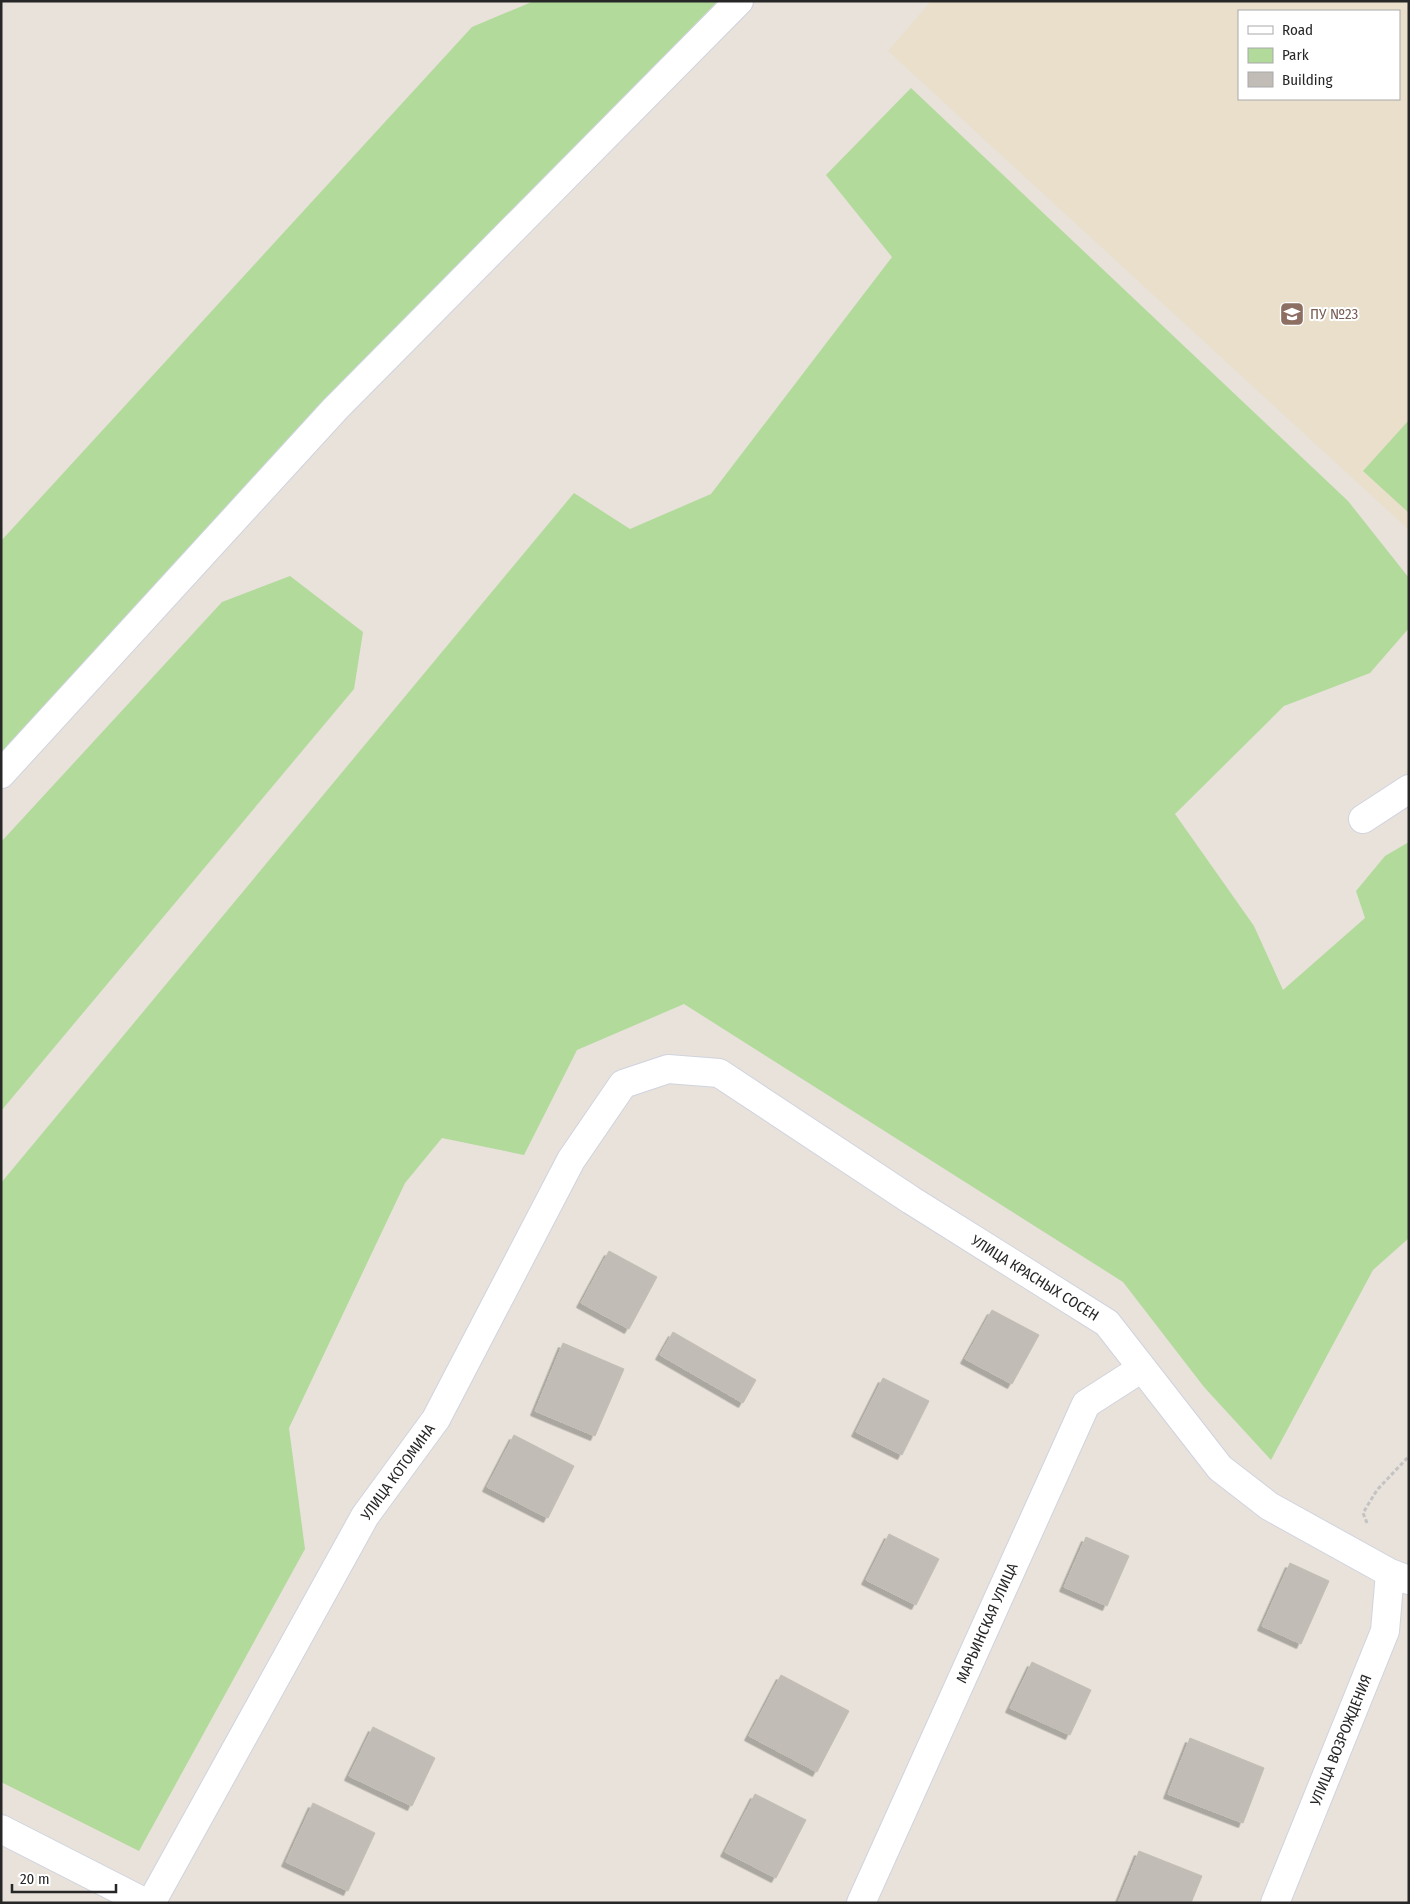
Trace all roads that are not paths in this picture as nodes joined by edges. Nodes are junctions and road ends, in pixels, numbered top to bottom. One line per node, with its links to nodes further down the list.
1 (739, 1): 2 (street)
2 (1, 774)
3 (1409, 789): 4 (street)
4 (1363, 818)
5 (668, 1069): 6 (street, УЛИЦА КРАСНЫХ СОСЕН); 10 (street, УЛИЦА КОТОМИНА)
6 (1142, 1368): 7 (street, УЛИЦА КРАСНЫХ СОСЕН); 11 (street, МАРЬИНСКАЯ УЛИЦА)
7 (1400, 1576): 12 (street, УЛИЦА ВОЗРОЖДЕНИЯ)
8 (1, 1829): 9 (street)
9 (146, 1903)
10 (151, 1903)
11 (861, 1903)
12 (1275, 1903)

